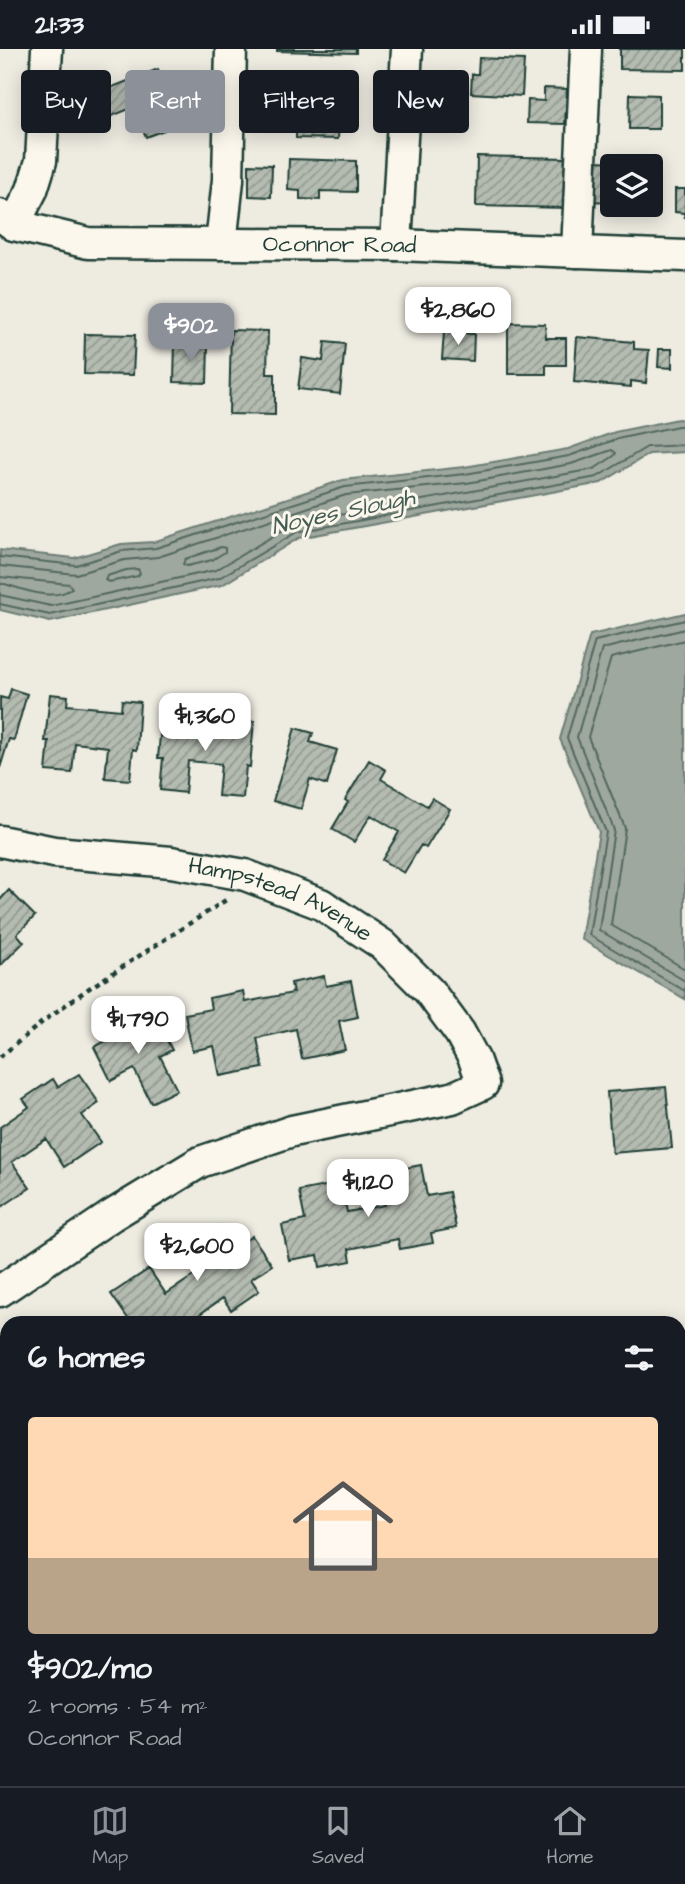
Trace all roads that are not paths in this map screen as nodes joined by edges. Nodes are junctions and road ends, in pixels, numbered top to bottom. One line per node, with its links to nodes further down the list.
1 (47, 49): 5 (street)
2 (231, 49): 6 (street)
3 (407, 49): 7 (street)
4 (586, 49): 8 (street)
5 (7, 220): 6 (street, Oconnor Road)
6 (220, 244): 7 (street, Oconnor Road)
7 (396, 245): 8 (street, Oconnor Road)
8 (577, 252): 9 (street, Oconnor Road)
9 (685, 255)
10 (0, 841): 11 (street, Hampstead Avenue)
11 (0, 1291)

